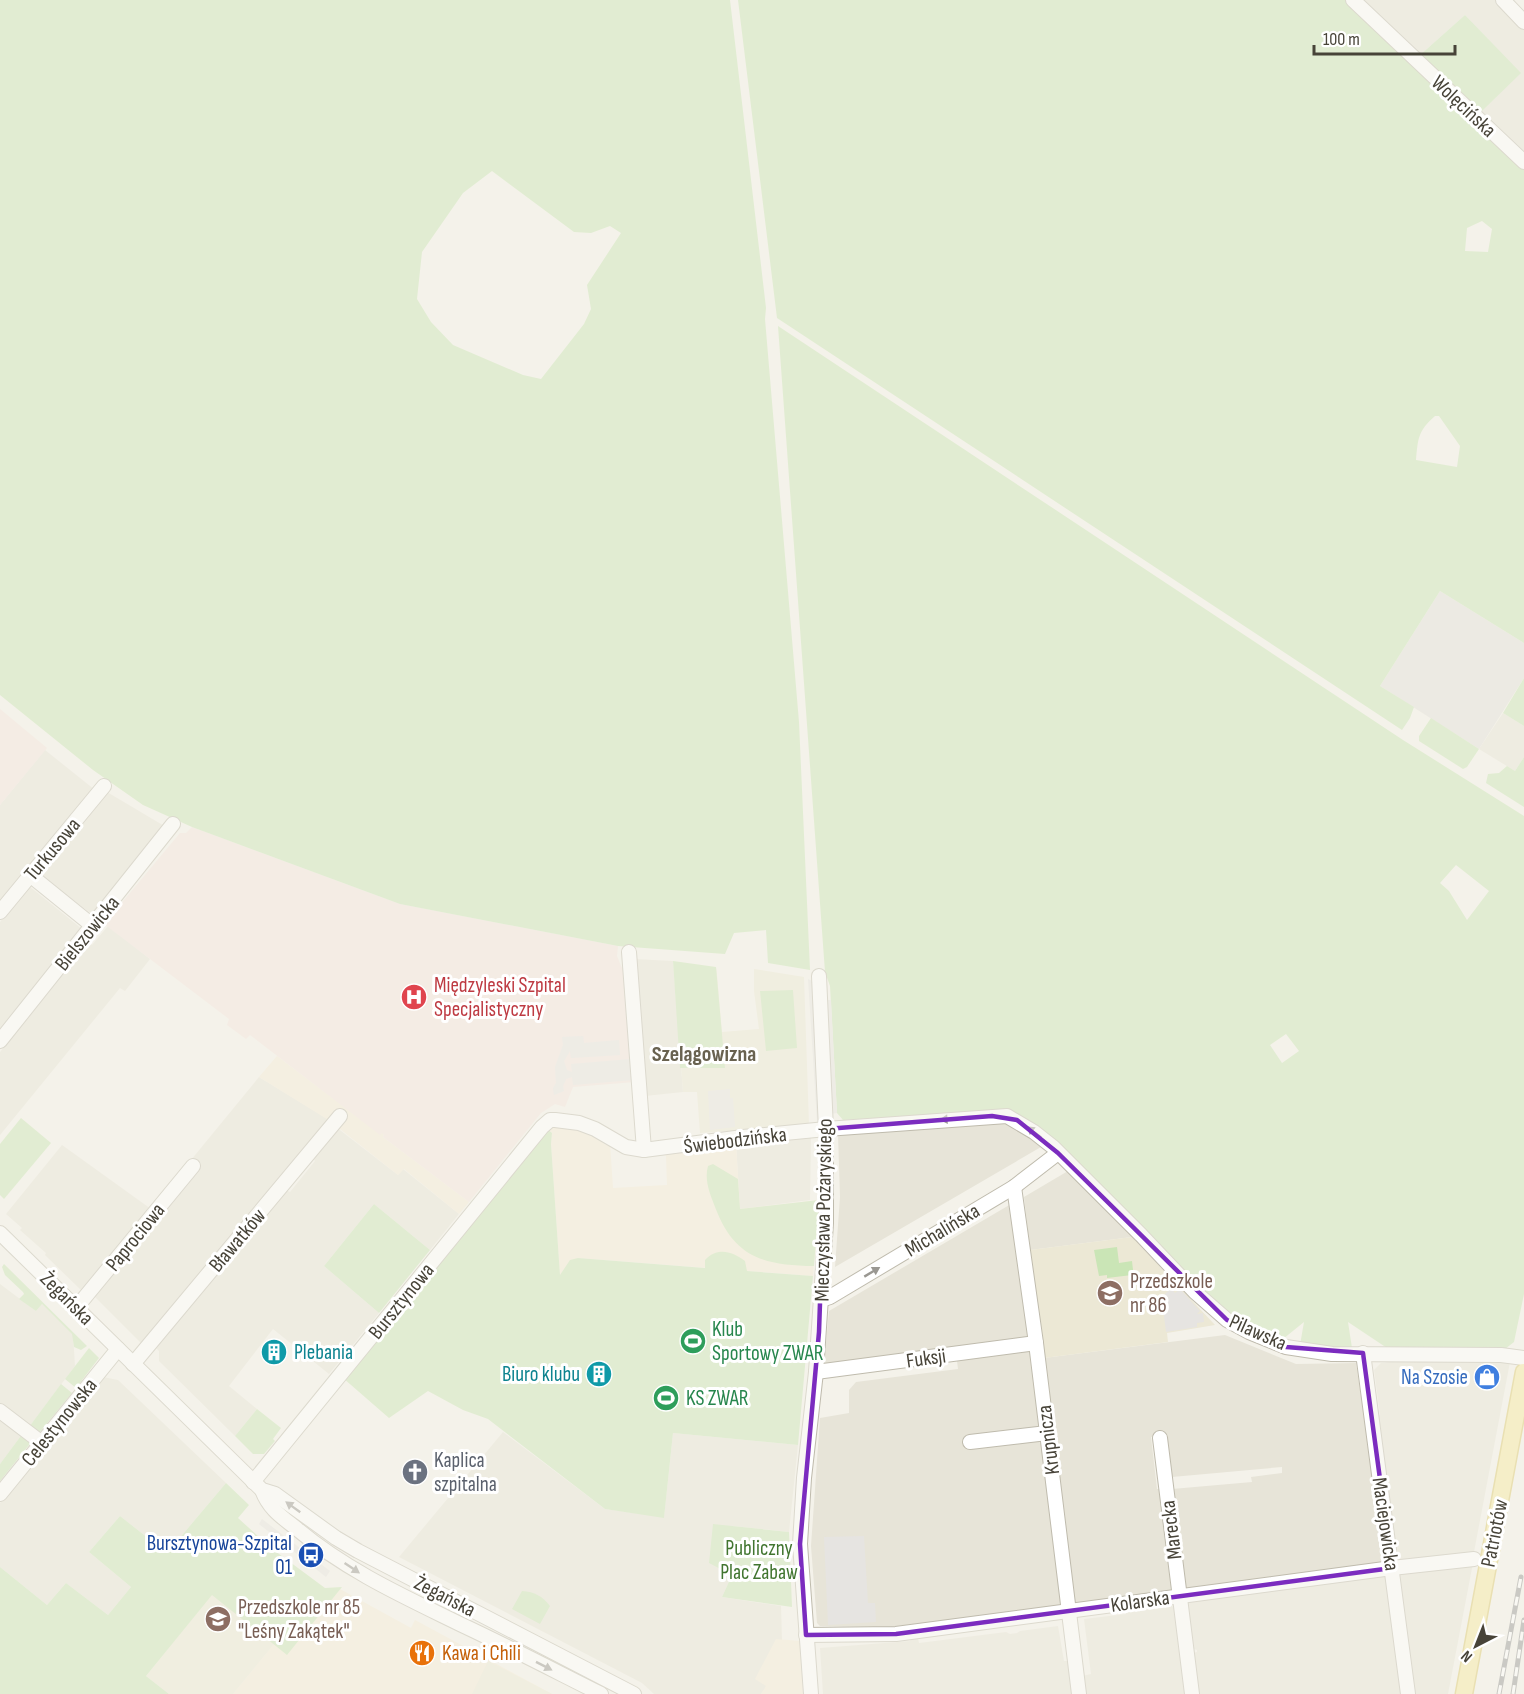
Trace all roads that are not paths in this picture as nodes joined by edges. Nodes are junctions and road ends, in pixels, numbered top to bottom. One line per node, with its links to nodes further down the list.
1 (1353, 0): 4 (street, Wolęcińska)
2 (1503, 0): 3 (street)
3 (1524, 22)
4 (1524, 162)
5 (104, 786): 7 (street, Turkusowa)
6 (173, 824): 9 (street, Bielszowicka)
7 (30, 875): 8 (street, Turkusowa); 9 (street)
8 (0, 912)
9 (93, 927): 12 (street, Bielszowicka)
10 (628, 952): 16 (street)
11 (819, 976): 15 (street, Mieczysława Pożaryskiego)
12 (0, 1041)
13 (340, 1116): 27 (street, Bławatków)
14 (550, 1120): 16 (street, Świebodzińska); 35 (street, Bursztynowa)
15 (826, 1129): 16 (street, Świebodzińska); 17 (street, Świebodzińska, one-way to 15); 21 (street, Mieczysława Pożaryskiego)
16 (644, 1150)
17 (1058, 1153): 19 (street, Michalińska); 25 (street, Pilawska)
18 (193, 1166): 22 (street, Paprociowa)
19 (1014, 1187): 21 (street, Michalińska, one-way to 19); 23 (street, Krupnicza)
20 (0, 1233): 22 (street, Żegańska)
21 (821, 1300): 28 (street, Mieczysława Pożaryskiego)
22 (76, 1308): 24 (street, Żegańska)
23 (1036, 1342): 28 (street, Fuksji); 31 (street, Krupnicza)
24 (118, 1349): 27 (street, Żegańska); 34 (street, Celestynowska)
25 (1363, 1353): 26 (street, Pilawska); 38 (street, Maciejowicka)
26 (1524, 1359)
27 (133, 1364): 35 (street, Żegańska)
28 (816, 1372): 41 (street, Mieczysława Pożaryskiego)
29 (1524, 1372): 48 (main road, Patriotów)
30 (0, 1411): 34 (street)
31 (1047, 1433): 33 (street); 40 (street, Krupnicza)
32 (1160, 1438): 39 (street, Marecka)
33 (970, 1442)
34 (42, 1443): 36 (street, Celestynowska)
35 (257, 1486): 42 (street, Żegańska, one-way to 42); 43 (street, Żegańska, one-way to 35)
36 (0, 1494)
37 (1474, 1559): 38 (street, Kolarska)
38 (1392, 1568): 39 (street, Kolarska); 47 (street, Maciejowicka)
39 (1179, 1596): 40 (street, Kolarska); 46 (street, Marecka)
40 (1070, 1611): 41 (street, Kolarska); 45 (street, Krupnicza)
41 (806, 1635): 44 (street, Mieczysława Pożaryskiego)
42 (601, 1694)
43 (634, 1694)
44 (811, 1694)
45 (1079, 1694)
46 (1192, 1694)
47 (1408, 1694)
48 (1464, 1694)

